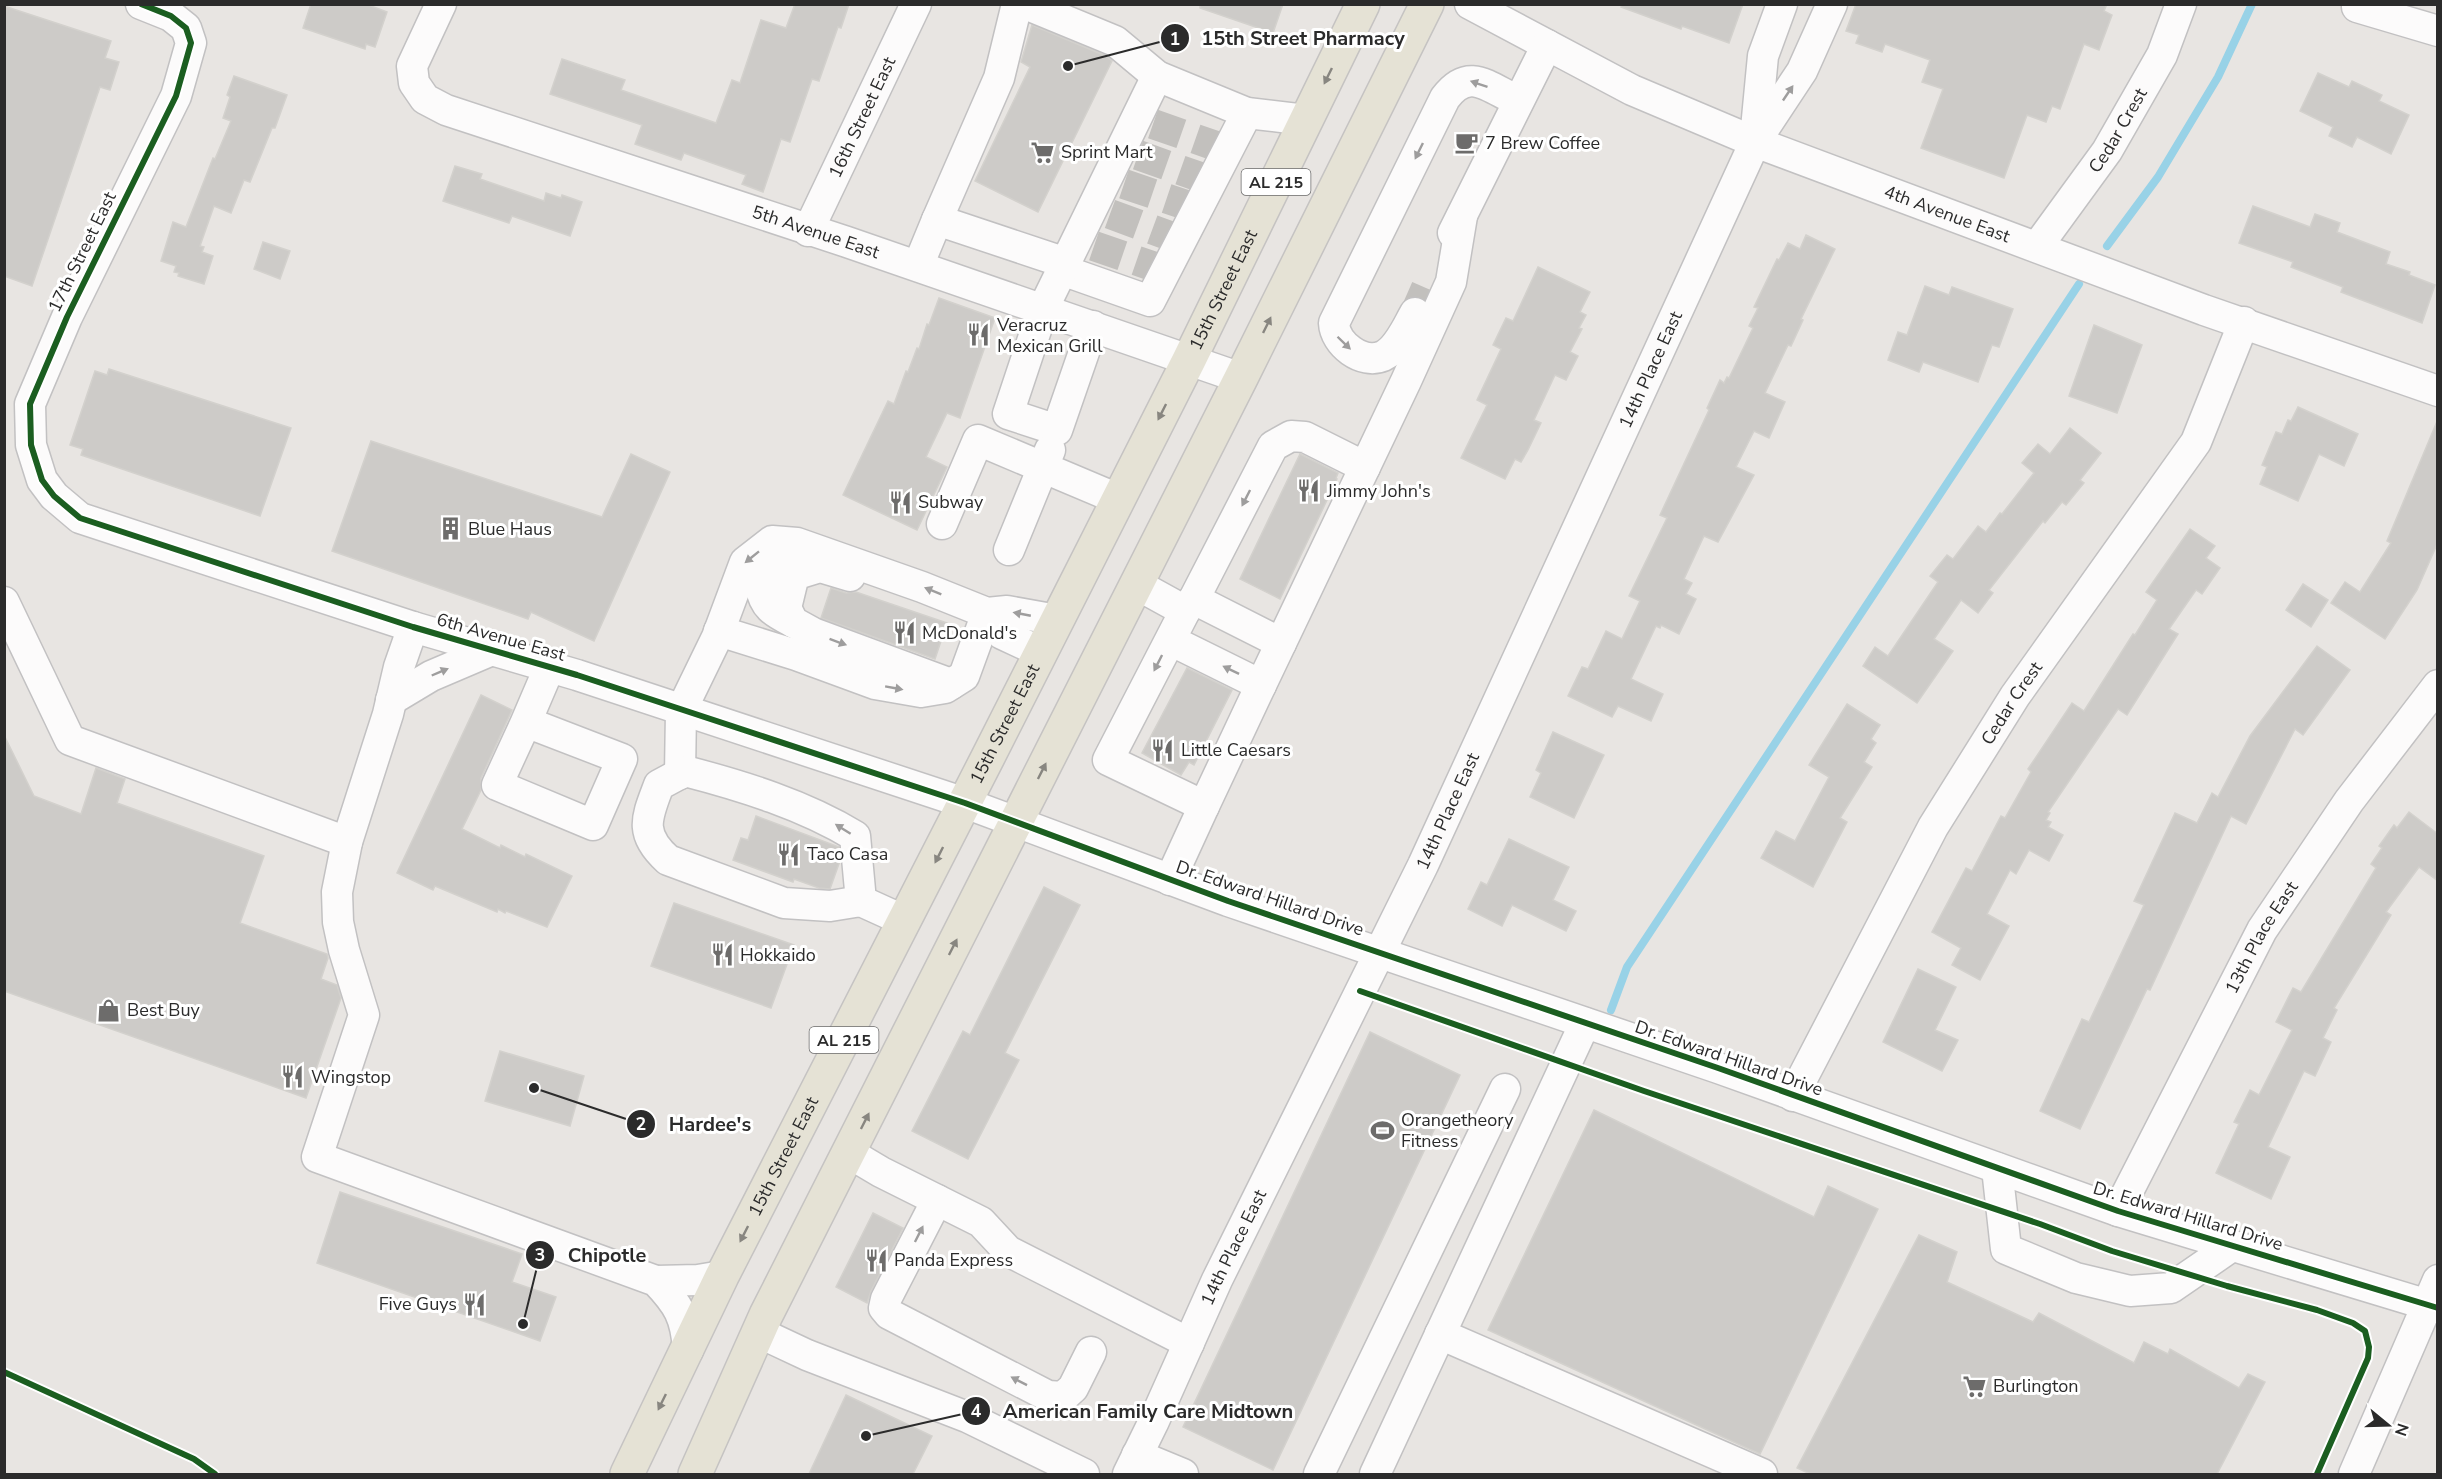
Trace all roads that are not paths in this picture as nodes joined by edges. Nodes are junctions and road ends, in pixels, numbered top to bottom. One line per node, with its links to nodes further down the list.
1 (141, 4): 35 (street, 17th Street East)
2 (441, 4): 22 (street, 5th Avenue East)
3 (916, 4): 22 (street, 16th Street East)
4 (1017, 4): 21 (street)
5 (1025, 4): 15 (street)
6 (1363, 4): 18 (main road, 15th Street East / AL 215, one-way to 18)
7 (1427, 4): 30 (main road, AL 215, one-way to 7)
8 (1470, 4): 14 (street, 4th Avenue East)
9 (1782, 4): 19 (street)
10 (1832, 4): 19 (street, one-way to 10)
11 (2181, 4): 23 (street, Cedar Crest)
12 (2357, 7): 13 (street)
13 (2438, 31)
14 (1547, 45): 16 (street); 19 (street, 4th Avenue East)
15 (1157, 75): 17 (street); 24 (street)
16 (1518, 101): 20 (street); 20 (street, one-way to 20)
17 (1248, 113): 18 (street); 24 (street)
18 (1306, 120): 29 (main road, 15th Street East / AL 215)
19 (1755, 142): 23 (street, 4th Avenue East); 68 (street, 14th Place East)
20 (1462, 216): 33 (street)
21 (937, 220): 24 (street); 25 (street)
22 (808, 231): 25 (street, 5th Avenue East)
23 (2037, 247): 27 (street, 4th Avenue East)
24 (1075, 255): 26 (street)
25 (918, 266): 26 (street, 5th Avenue East)
26 (1044, 309): 28 (street, 5th Avenue East); 32 (street)
27 (2244, 322): 31 (street, 4th Avenue East); 71 (street, Cedar Crest)
28 (1093, 326): 29 (street, 5th Avenue East); 32 (street)
29 (1188, 360): 30 (street, 5th Avenue East); 36 (main road, 15th Street East / AL 215, one-way to 36)
30 (1241, 378): 40 (main road, AL 215)
31 (2438, 391)
32 (1058, 430): 34 (street)
33 (1365, 467): 42 (street, one-way to 42); 48 (street)
34 (1044, 468): 36 (street); 37 (street); 38 (street)
35 (42, 480): 45 (street, 6th Avenue East)
36 (1118, 499): 44 (main road, 15th Street East / AL 215)
37 (942, 524)
38 (1009, 550)
39 (897, 578): 43 (street, one-way to 39); 46 (street, one-way to 46); 52 (street, one-way to 52)
40 (1136, 584): 42 (street); 62 (main road, AL 215, one-way to 40)
41 (4, 602): 63 (street)
42 (1190, 605): 47 (street); 48 (street)
43 (987, 613): 44 (street, one-way to 43); 50 (street); 52 (street)
44 (1057, 621): 50 (main road, 15th Street East / AL 215)
45 (413, 627): 49 (street, 6th Avenue East); 55 (street)
46 (719, 631): 52 (street, one-way to 52); 56 (street)
47 (1170, 640): 53 (street, one-way to 47); 61 (street, one-way to 61)
48 (1281, 643): 53 (street)
49 (492, 650): 51 (street, 6th Avenue East); 55 (street, one-way to 49)
50 (1041, 652): 60 (main road, 15th Street East / AL 215)
51 (550, 666): 56 (street, 6th Avenue East); 57 (street)
52 (951, 684)
53 (1261, 685): 61 (street)
54 (2438, 685): 77 (street, 13th Place East)
55 (391, 700): 63 (street)
56 (681, 711): 58 (street); 60 (street, 6th Avenue East)
57 (526, 722)
58 (680, 774): 59 (street); 66 (street)
59 (727, 783): 65 (street, one-way to 59); 66 (street)
60 (965, 803): 62 (street, Dr. Edward Hillard Drive); 67 (main road, 15th Street East / AL 215, one-way to 67)
61 (1204, 806): 64 (street)
62 (1016, 823): 64 (street, Dr. Edward Hillard Drive); 72 (main road, AL 215, one-way to 62)
63 (347, 842): 80 (street)
64 (1170, 880): 68 (street, Dr. Edward Hillard Drive)
65 (861, 901): 66 (street); 67 (street)
66 (808, 904)
67 (905, 921): 79 (main road, 15th Street East / AL 215, one-way to 79)
68 (1380, 952): 69 (street, Dr. Edward Hillard Drive); 84 (street, 14th Place East)
69 (1585, 1023): 71 (street, Dr. Edward Hillard Drive); 75 (street)
70 (1505, 1089): 74 (street)
71 (1793, 1096): 73 (street, Dr. Edward Hillard Drive)
72 (849, 1153): 76 (street); 82 (main road, AL 215)
73 (1996, 1168): 77 (street, Dr. Edward Hillard Drive); 78 (street)
74 (1466, 1170): 75 (street); 92 (street)
75 (1507, 1189): 83 (street)
76 (937, 1200): 84 (street); 86 (street, one-way to 76)
77 (2118, 1212): 78 (street, Dr. Edward Hillard Drive)
78 (2232, 1246): 81 (street, Dr. Edward Hillard Drive)
79 (722, 1276): 80 (street); 85 (main road, 15th Street East / AL 215)
80 (656, 1281): 85 (street)
81 (2434, 1298): 95 (street)
82 (758, 1332): 89 (main road, AL 215); 90 (street)
83 (1440, 1334): 93 (street); 94 (street)
84 (1189, 1343): 87 (street, 14th Place East)
85 (688, 1350): 88 (main road, 15th Street East / AL 215, one-way to 88)
86 (1090, 1352)
87 (1133, 1465): 91 (street)
88 (627, 1474)
89 (695, 1474)
90 (1084, 1474)
91 (1183, 1474)
92 (1319, 1474)
93 (1375, 1474)
94 (1762, 1474)
95 (2354, 1474)

